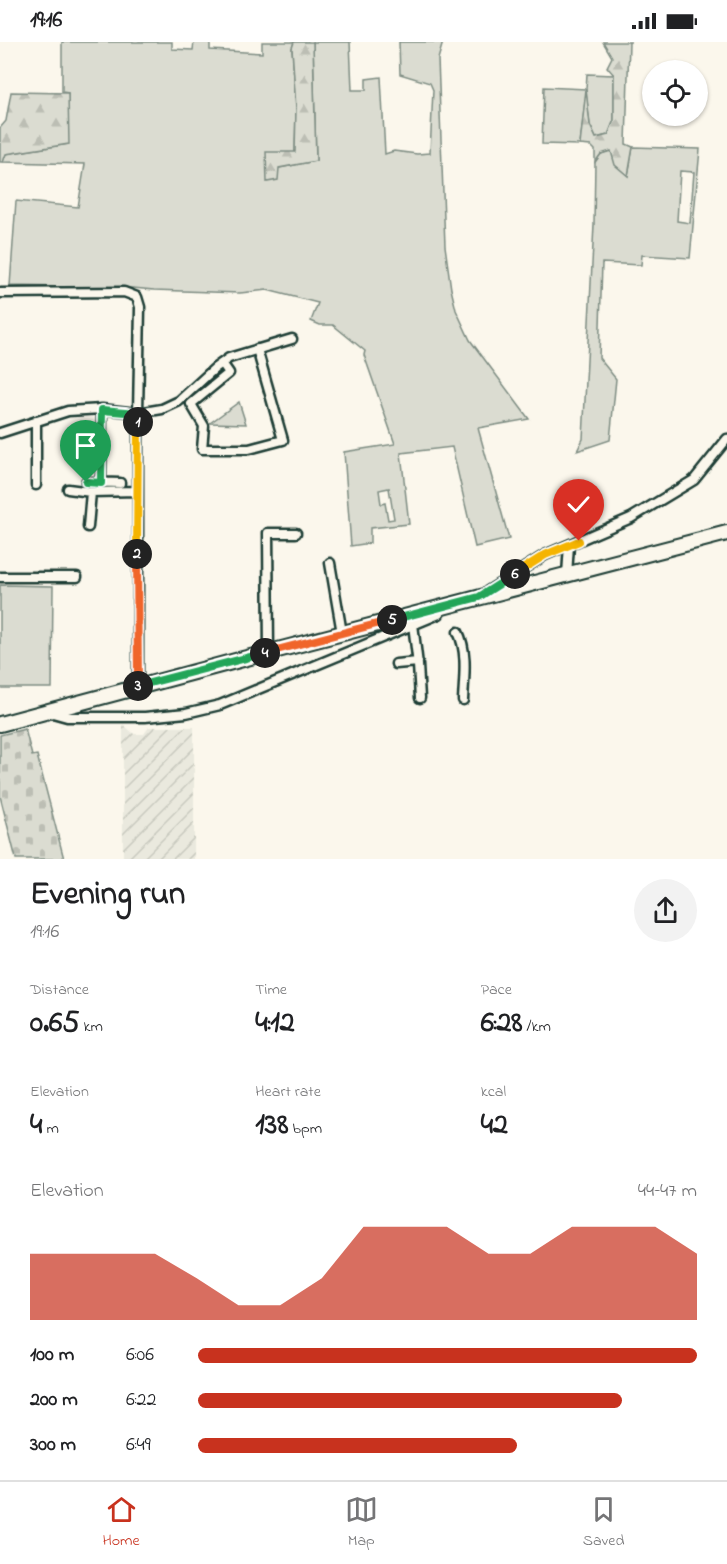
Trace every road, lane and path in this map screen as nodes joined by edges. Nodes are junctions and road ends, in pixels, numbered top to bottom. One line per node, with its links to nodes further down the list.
1 (0, 293): 6 (street)
2 (292, 339): 3 (street)
3 (257, 349): 4 (street); 4 (street)
4 (222, 363): 6 (street)
5 (102, 410): 6 (street); 7 (street); 11 (street)
6 (138, 413): 15 (street)
7 (36, 421): 8 (street); 13 (street)
8 (0, 433)
9 (727, 440): 20 (street)
10 (86, 482): 11 (street)
11 (101, 483): 12 (street)
12 (120, 483)
13 (36, 485)
14 (68, 489): 16 (street)
15 (137, 491): 16 (street); 32 (street)
16 (91, 492): 17 (street)
17 (88, 527)
18 (296, 533): 29 (street)
19 (727, 533): 22 (main road)
20 (569, 545): 22 (street); 25 (street)
21 (330, 563): 28 (street)
22 (567, 574): 25 (main road)
23 (0, 577): 24 (street)
24 (77, 577)
25 (479, 597): 26 (street); 28 (main road)
26 (413, 624): 30 (street); 35 (street)
27 (458, 632): 34 (street)
28 (342, 633): 29 (main road)
29 (268, 652): 32 (main road)
30 (418, 662): 31 (street); 33 (street)
31 (396, 664)
32 (138, 687): 35 (main road)
33 (420, 698)
34 (463, 700)
35 (45, 711): 36 (main road)
36 (0, 724)

